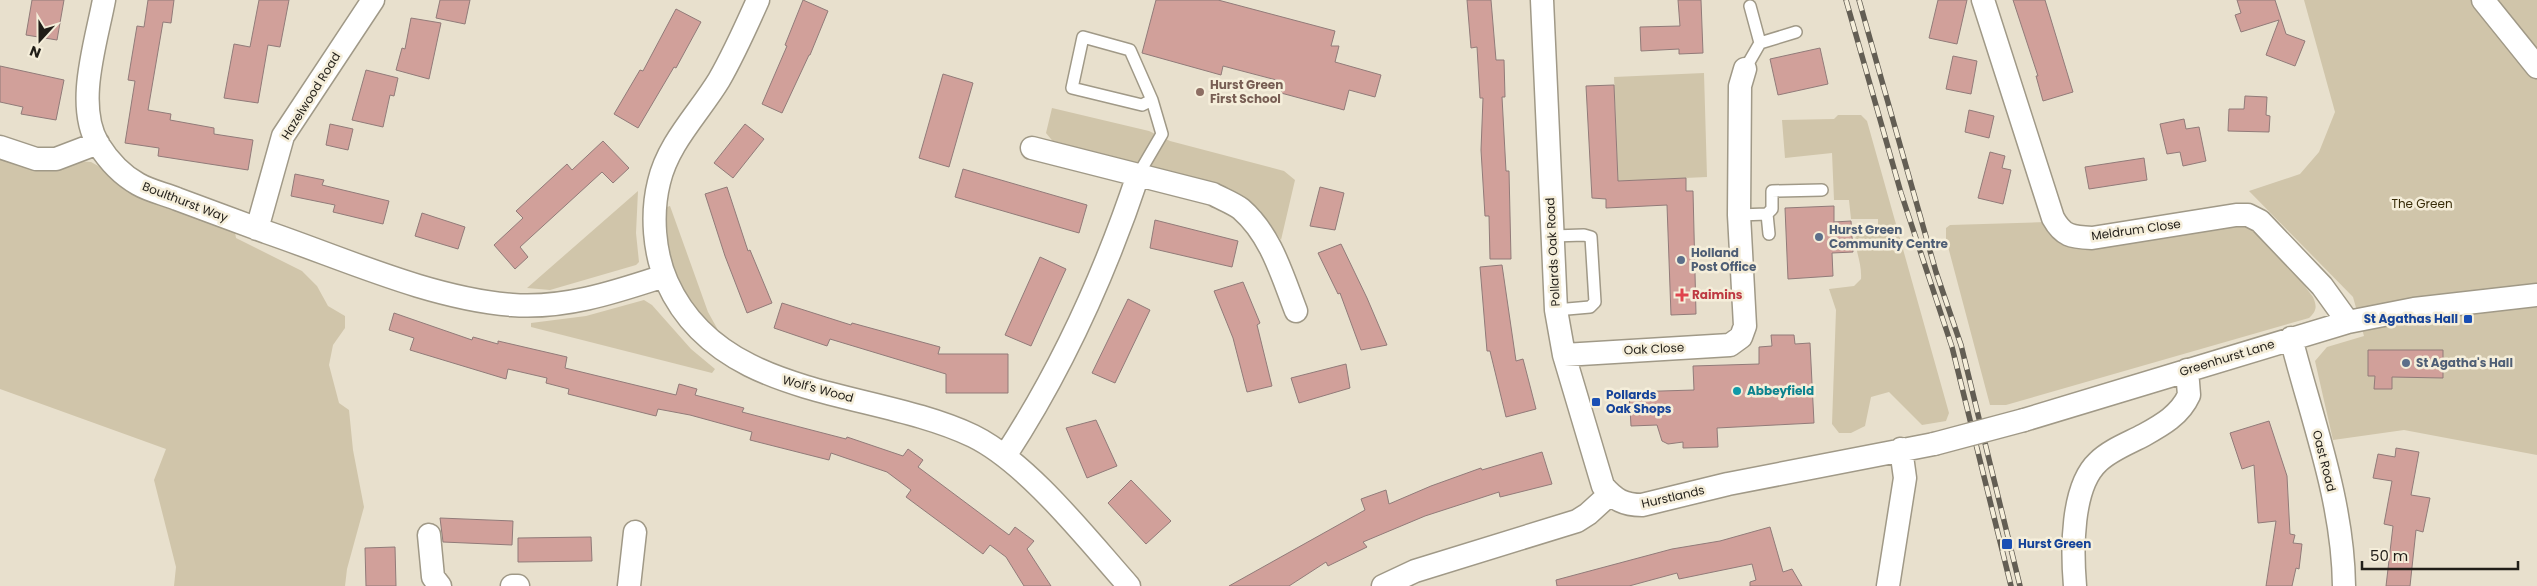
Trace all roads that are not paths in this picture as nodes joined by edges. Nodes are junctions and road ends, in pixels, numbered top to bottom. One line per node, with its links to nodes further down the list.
1 (104, 0): 13 (street, Boulthurst Way)
2 (373, 0): 20 (street, Hazelwood Road)
3 (758, 0): 23 (street, Wolf's Wood)
4 (1542, 0): 22 (street, Pollards Oak Road)
5 (1983, 0): 27 (street, Meldrum Close)
6 (2483, 0): 10 (street)
7 (1750, 6): 9 (lane)
8 (1796, 32): 9 (lane)
9 (1760, 43): 11 (lane)
10 (2537, 68)
11 (1745, 69): 19 (street)
12 (1152, 100): 12 (lane); 16 (lane)
13 (98, 143): 14 (street); 20 (street, Boulthurst Way)
14 (0, 146)
15 (1032, 148): 16 (street)
16 (1138, 175): 26 (street); 33 (street)
17 (1822, 190): 18 (lane)
18 (1767, 214): 19 (lane); 21 (lane)
19 (1739, 215): 29 (street, Oak Close)
20 (257, 229): 23 (street, Boulthurst Way)
21 (1768, 234)
22 (1553, 236): 25 (street, Pollards Oak Road); 25 (lane)
23 (664, 276): 33 (street, Wolf's Wood)
24 (2537, 295): 27 (street, Greenhurst Lane)
25 (1556, 310): 29 (street, Pollards Oak Road)
26 (1296, 311)
27 (2348, 322): 28 (street, Greenhurst Lane)
28 (2291, 338): 30 (street, Greenhurst Lane); 45 (street, Oast Road)
29 (1564, 355): 34 (street, Pollards Oak Road)
30 (2187, 370): 31 (street, Greenhurst Lane, bridge); 44 (street)
31 (1928, 445): 32 (street, Hurstlands)
32 (1901, 449): 34 (street, Hurstlands); 43 (street)
33 (1005, 456): 41 (street, Wolf's Wood)
34 (1610, 494): 42 (street)
35 (635, 532): 40 (street)
36 (429, 535): 37 (street)
37 (440, 586)
38 (512, 586): 39 (street)
39 (518, 586)
40 (629, 586)
41 (1128, 586)
42 (1383, 586)
43 (1888, 586)
44 (2075, 586)
45 (2344, 586)

